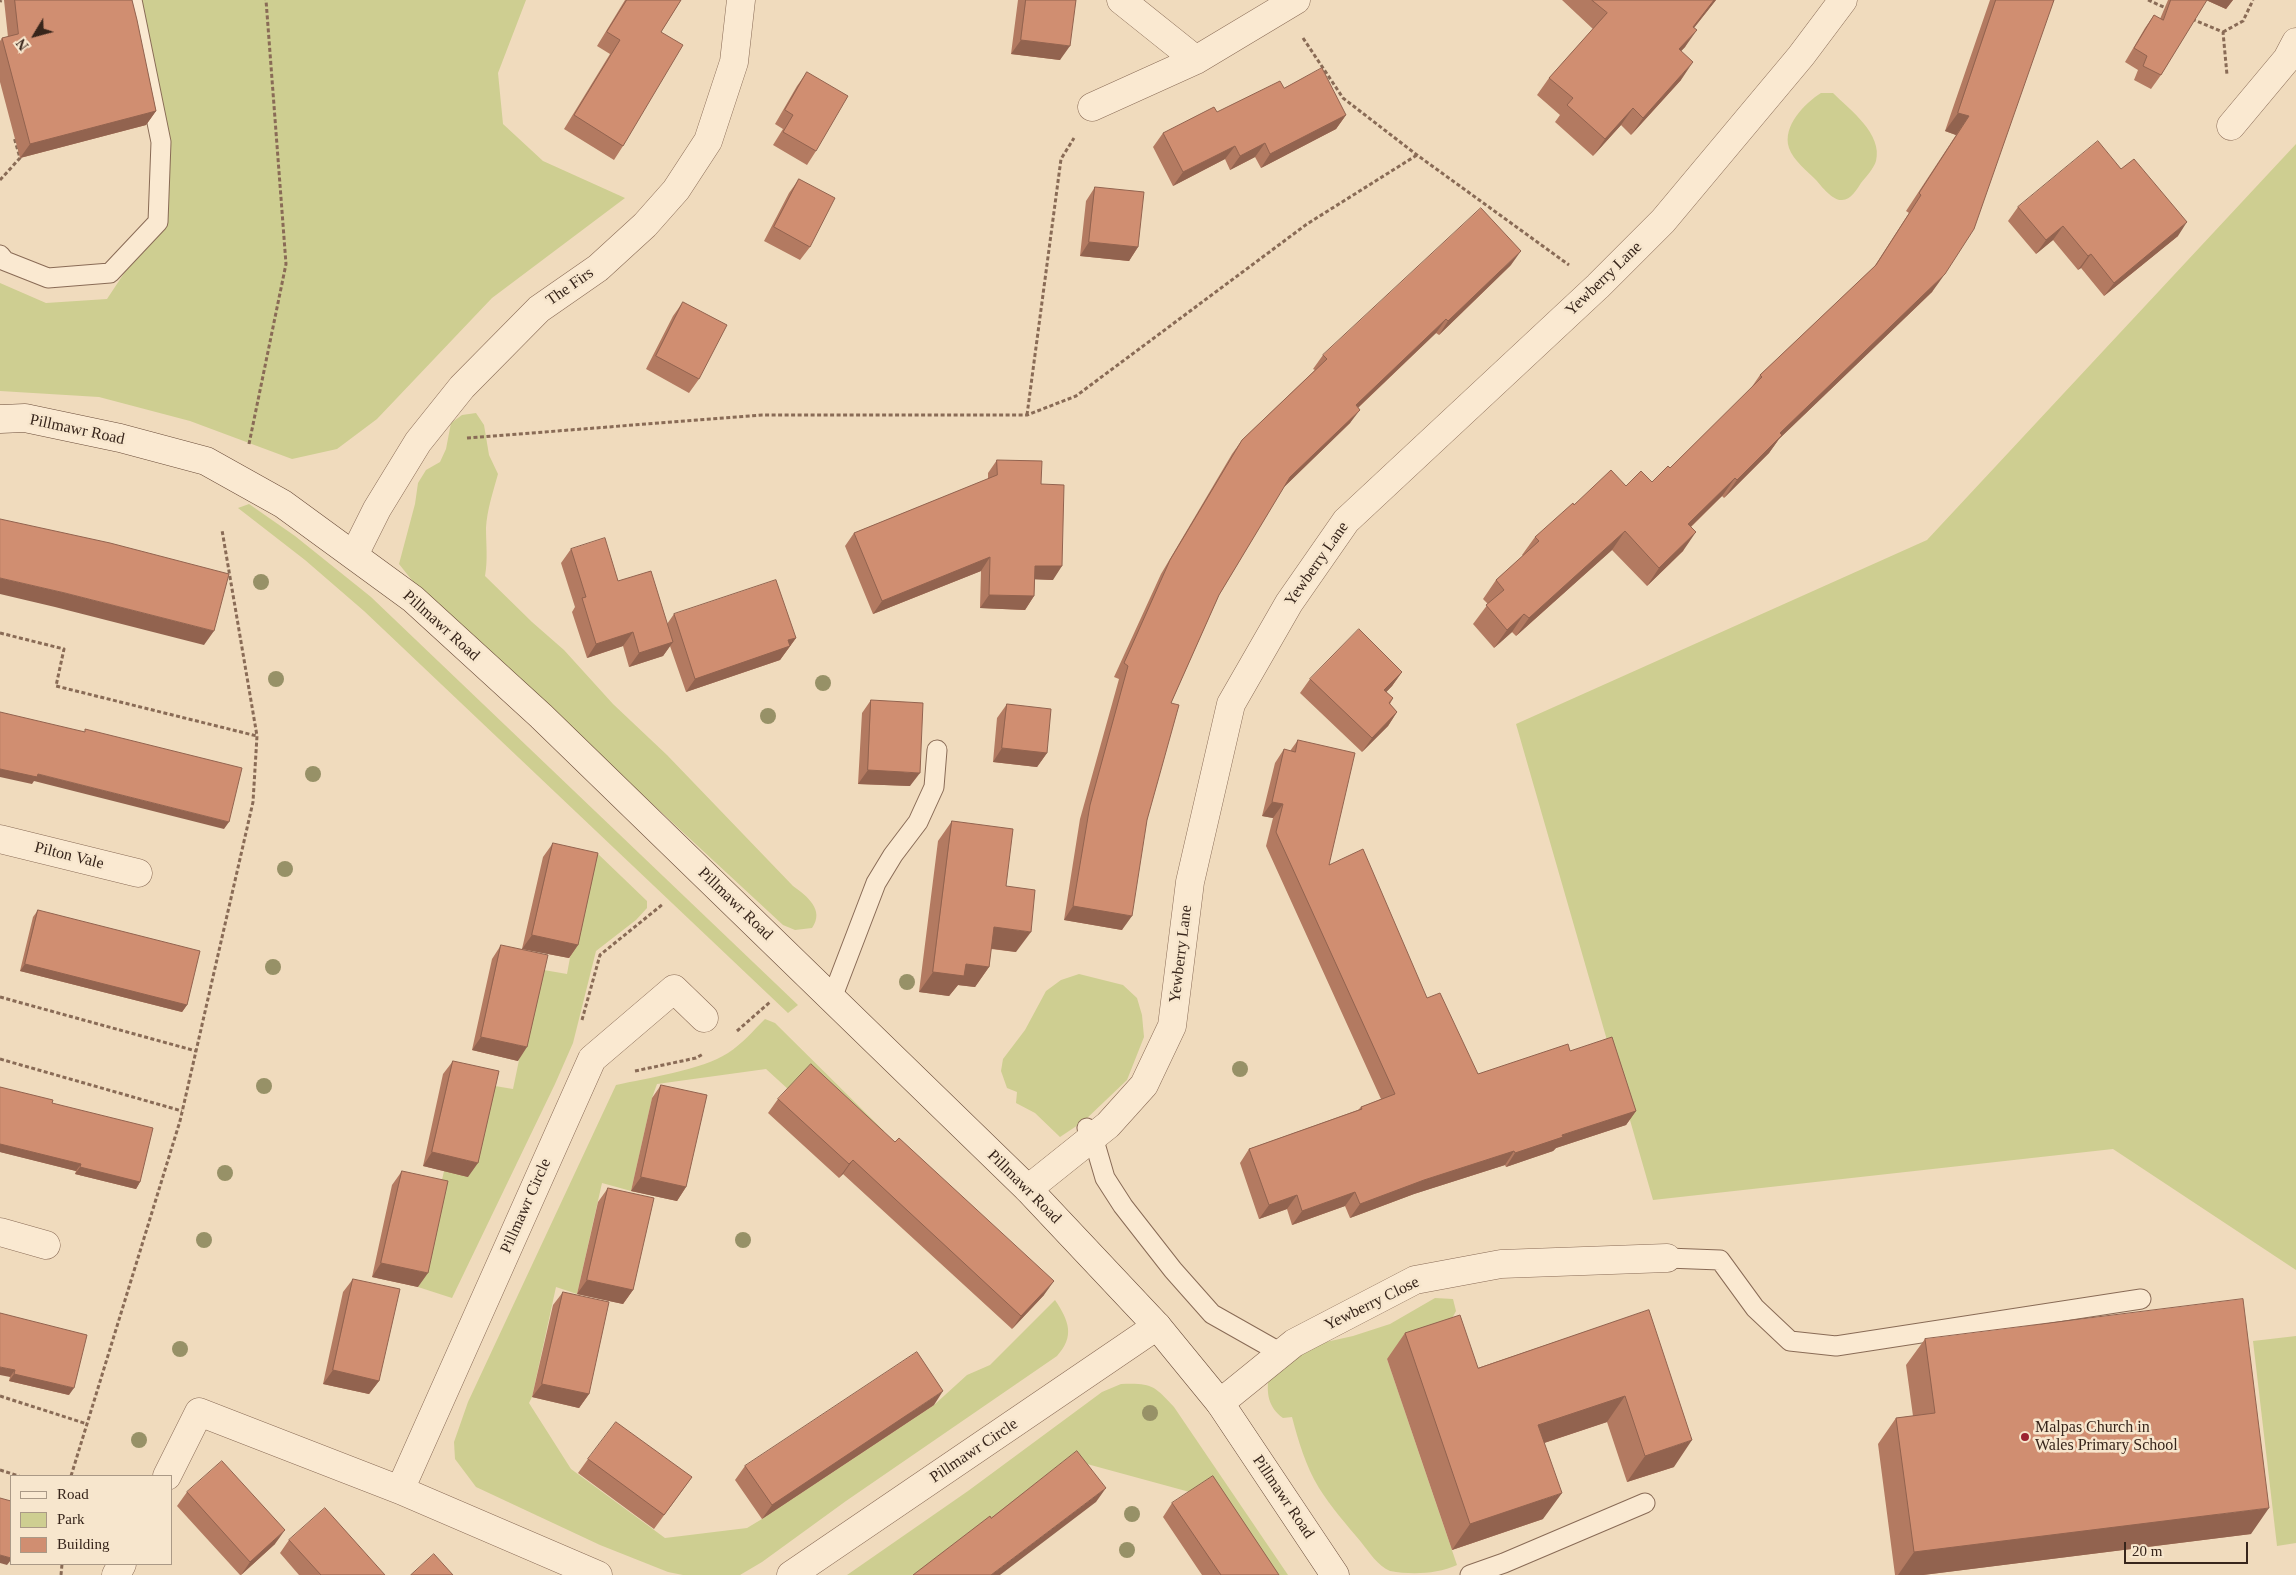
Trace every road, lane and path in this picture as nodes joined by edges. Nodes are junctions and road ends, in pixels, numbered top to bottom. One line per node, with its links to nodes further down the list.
1 (132, 0): 19 (lane)
2 (266, 0): 24 (path)
3 (741, 0): 23 (street, The Firs)
4 (1121, 0): 13 (street)
5 (1843, 0): 20 (street, Yewberry Lane)
6 (2148, 0): 9 (path)
7 (2253, 0): 11 (path)
8 (1289, 4): 13 (street); 17 (path)
9 (2173, 11)
10 (2190, 18): 11 (path)
11 (2223, 32): 15 (path)
12 (2296, 42): 15 (street)
13 (1196, 60): 14 (street)
14 (1092, 107): 21 (path)
15 (2231, 126)
16 (12, 129): 18 (path)
17 (1417, 155): 20 (path); 21 (path)
18 (0, 180)
19 (0, 255)
20 (1598, 286): 44 (street, Yewberry Lane)
21 (1027, 416): 23 (path)
22 (0, 419): 26 (street, Pillmawr Road)
23 (418, 442): 26 (street, The Firs)
24 (247, 452)
25 (222, 530): 28 (path)
26 (354, 555): 34 (street, Pillmawr Road)
27 (0, 633): 28 (path)
28 (257, 736): 39 (path)
29 (937, 750): 34 (lane)
30 (0, 840): 31 (street, Pilton Vale)
31 (138, 873)
32 (663, 904): 38 (path)
33 (0, 997): 39 (path)
34 (832, 998): 45 (street, Pillmawr Road)
35 (770, 1002): 36 (path)
36 (759, 1012)
37 (704, 1018): 59 (street, Pillmawr Circle)
38 (582, 1021)
39 (196, 1051): 43 (path)
40 (704, 1053): 42 (path)
41 (0, 1059): 43 (path)
42 (633, 1072)
43 (182, 1111): 54 (path)
44 (1090, 1132): 45 (street, Yewberry Lane); 51 (lane)
45 (1028, 1189): 50 (street, Pillmawr Road)
46 (0, 1232): 47 (street)
47 (46, 1245)
48 (1667, 1258): 49 (lane); 51 (street, Yewberry Close)
49 (2141, 1299)
50 (1157, 1326): 53 (street, Pillmawr Road); 62 (street, Pillmawr Circle)
51 (1281, 1353): 53 (street, Yewberry Close)
52 (0, 1396): 54 (path)
53 (1220, 1403): 63 (street, Pillmawr Road)
54 (87, 1424): 57 (path)
55 (0, 1470): 56 (path)
56 (17, 1475)
57 (71, 1475)
58 (167, 1475): 59 (street)
59 (400, 1490): 61 (street)
60 (1645, 1503): 64 (lane)
61 (598, 1575)
62 (791, 1575)
63 (1335, 1575)
64 (1470, 1575)

